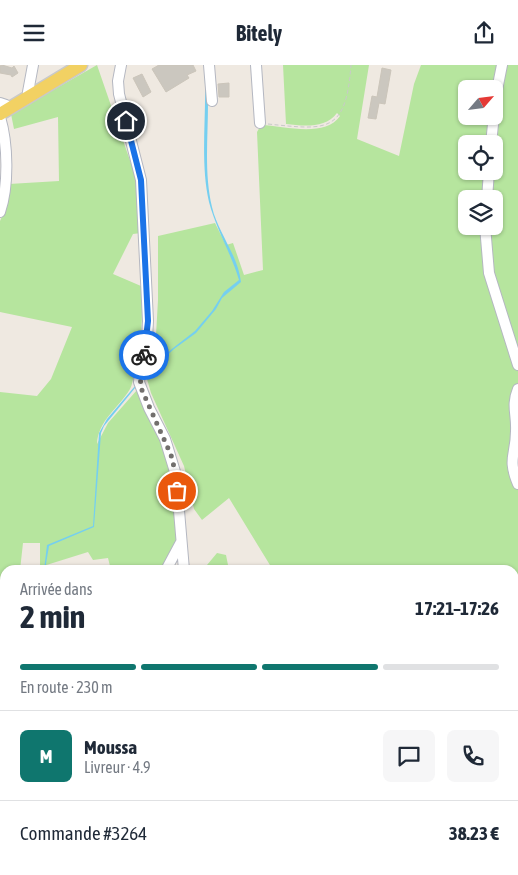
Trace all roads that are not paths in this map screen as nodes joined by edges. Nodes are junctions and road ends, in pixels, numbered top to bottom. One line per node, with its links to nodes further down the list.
1 (33, 65): 7 (street)
2 (81, 65): 7 (main road)
3 (120, 65): 17 (street)
4 (209, 65): 8 (street)
5 (256, 65): 10 (street)
6 (502, 65): 11 (street)
7 (31, 96): 9 (main road)
8 (212, 101)
9 (2, 111): 12 (street)
10 (260, 123)
11 (493, 135)
12 (0, 212)
13 (486, 235): 14 (street)
14 (518, 365)
15 (518, 389): 16 (street)
16 (518, 484)
17 (182, 542): 18 (street); 19 (street)
18 (169, 565)
19 (184, 565)

